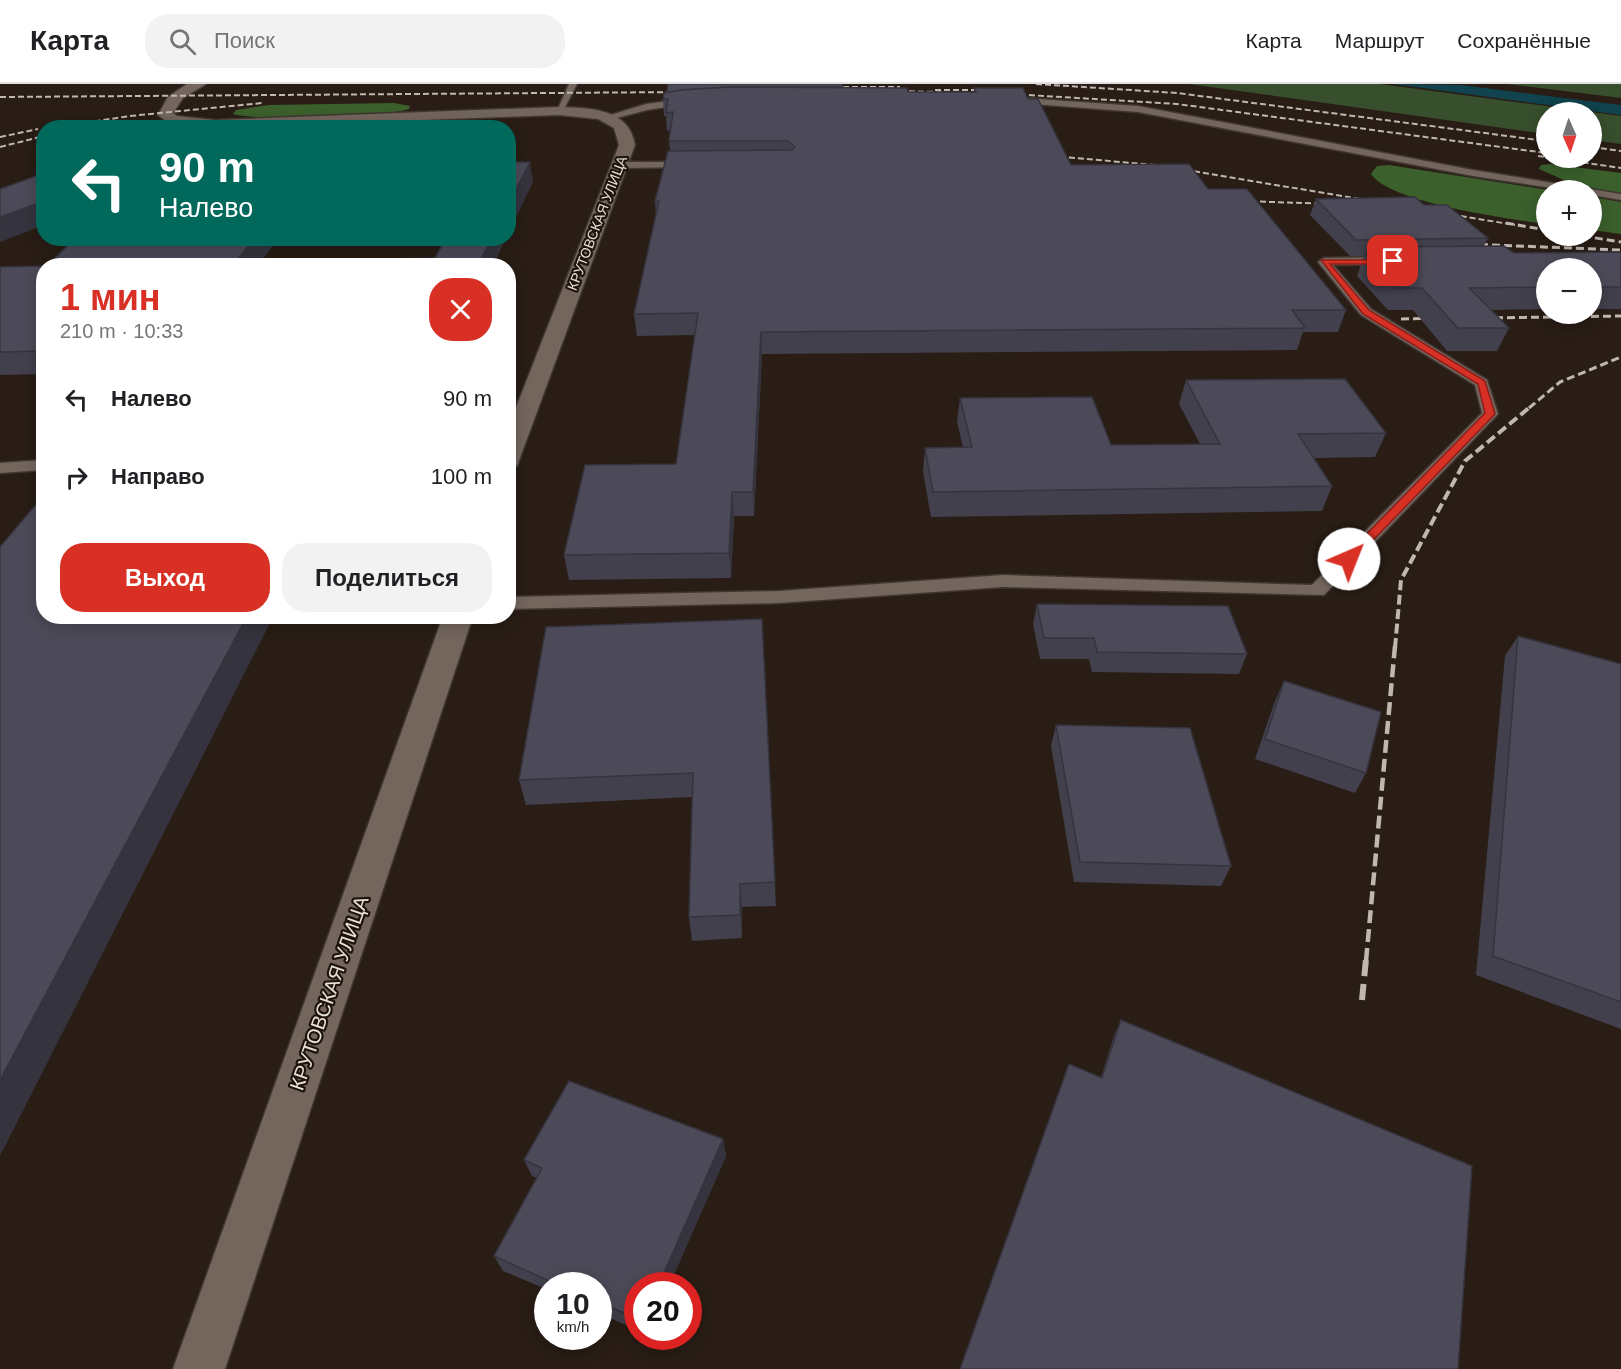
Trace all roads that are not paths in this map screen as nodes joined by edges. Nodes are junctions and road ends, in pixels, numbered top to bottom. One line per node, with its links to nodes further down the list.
1 (573, 84): 5 (lane)
2 (189, 85): 7 (street)
3 (1002, 100): 11 (lane)
4 (702, 101): 6 (lane)
5 (559, 111): 6 (street); 8 (street)
6 (609, 117): 9 (street, КРУТОВСКАЯ УЛИЦА)
7 (174, 120)
8 (337, 120)
9 (619, 165): 10 (lane); 15 (street, КРУТОВСКАЯ УЛИЦА)
10 (698, 165)
11 (1536, 183)
12 (1602, 194): 13 (lane)
13 (1621, 197)
14 (1407, 261): 18 (lane)
15 (516, 429)
16 (36, 466): 17 (lane)
17 (0, 468)
18 (516, 603)
19 (455, 624): 20 (street, КРУТОВСКАЯ УЛИЦА)
20 (199, 1369)

